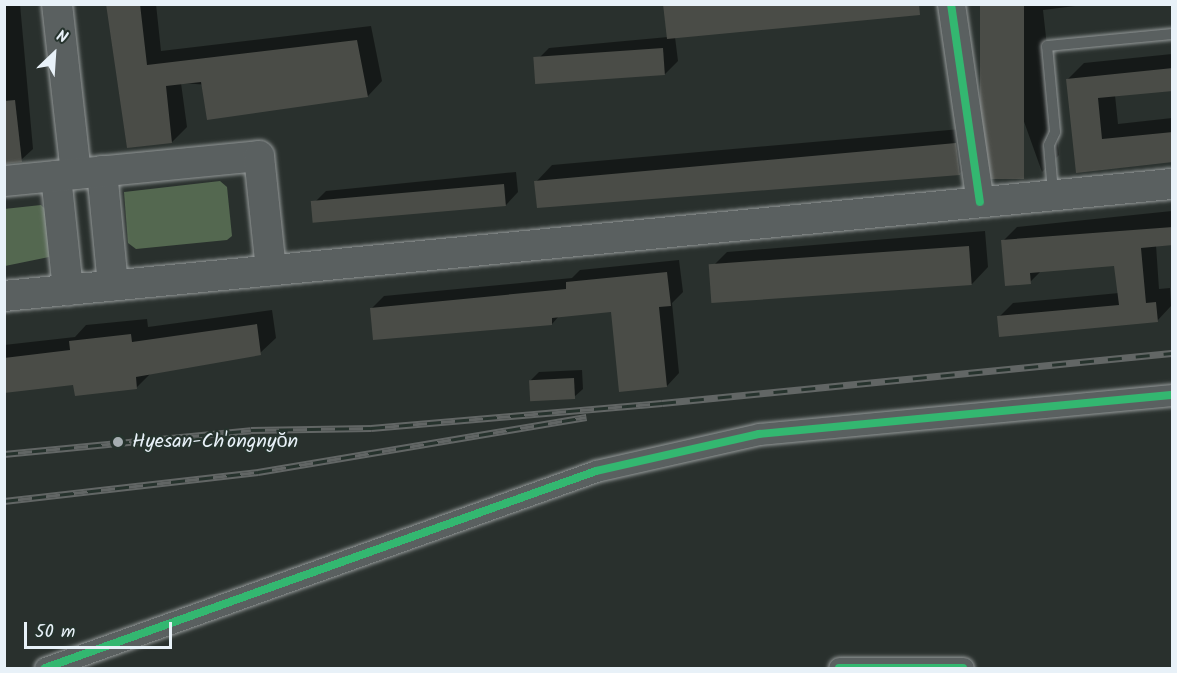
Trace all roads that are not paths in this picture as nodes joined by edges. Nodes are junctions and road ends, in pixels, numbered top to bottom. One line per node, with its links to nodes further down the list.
1 (57, 4): 4 (main road)
2 (951, 4): 8 (street)
3 (1173, 34): 7 (lane)
4 (78, 174): 5 (main road); 9 (main road); 10 (main road); 11 (main road)
5 (4, 181)
6 (1173, 184): 7 (main road)
7 (1053, 195): 8 (main road)
8 (980, 201): 9 (main road)
9 (271, 270): 10 (main road)
10 (113, 285): 11 (main road)
11 (68, 290): 12 (main road)
12 (4, 296)
13 (1173, 395): 14 (street)
14 (45, 669)
15 (839, 669): 16 (street)
16 (963, 669)

